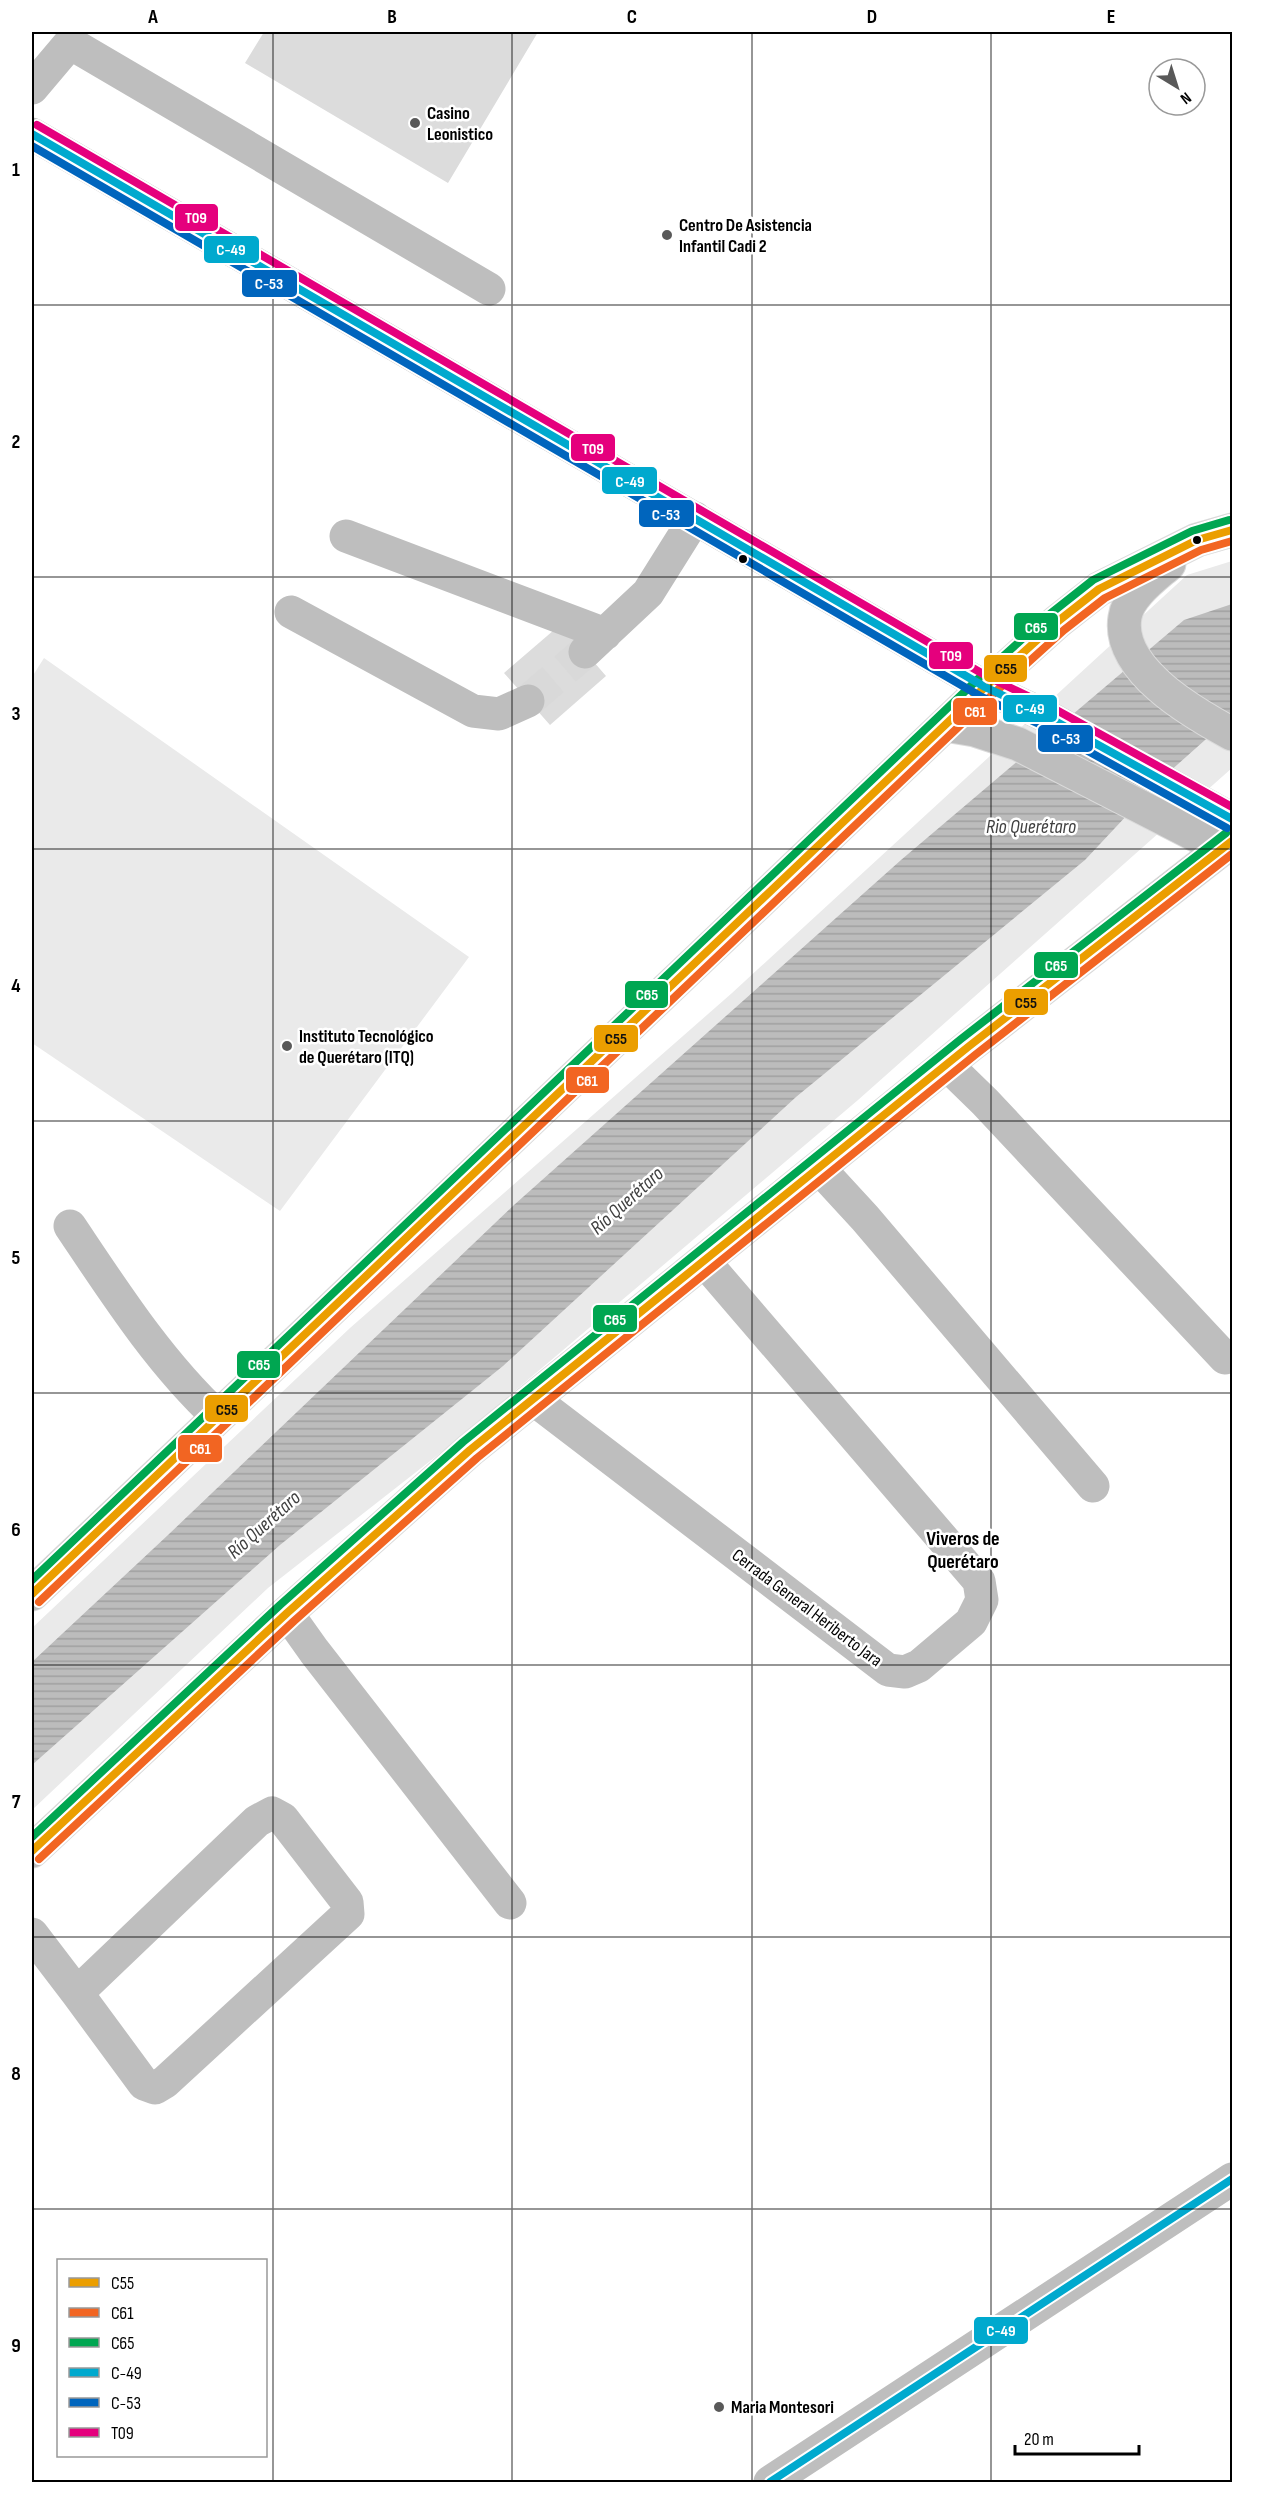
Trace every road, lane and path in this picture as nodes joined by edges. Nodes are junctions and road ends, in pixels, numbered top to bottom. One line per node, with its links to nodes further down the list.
1 (32, 88): 3 (street)
2 (32, 134): 4 (street)
3 (489, 289)
4 (695, 518): 6 (street); 9 (street)
5 (1233, 530): 7 (main road)
6 (346, 536)
7 (1197, 540): 9 (main road); 12 (main road)
8 (291, 612): 10 (street)
9 (985, 687): 11 (main road); 13 (street)
10 (528, 701)
11 (945, 725): 13 (main road); 20 (main road)
12 (1233, 734)
13 (1225, 834): 14 (main road)
14 (947, 1065): 15 (main road); 18 (street)
15 (819, 1168): 17 (main road); 21 (street)
16 (70, 1226): 20 (street)
17 (704, 1261): 19 (main road); 19 (street, Cerrada General Heriberto Jara)
18 (1225, 1358)
19 (533, 1399): 23 (main road)
20 (218, 1417): 22 (main road)
21 (1094, 1486)
22 (32, 1594)
23 (287, 1613): 24 (main road); 25 (street)
24 (32, 1851)
25 (510, 1903)
26 (32, 1934): 27 (street)
27 (77, 1994): 27 (street)
28 (1233, 2179): 29 (street)
29 (770, 2482)

